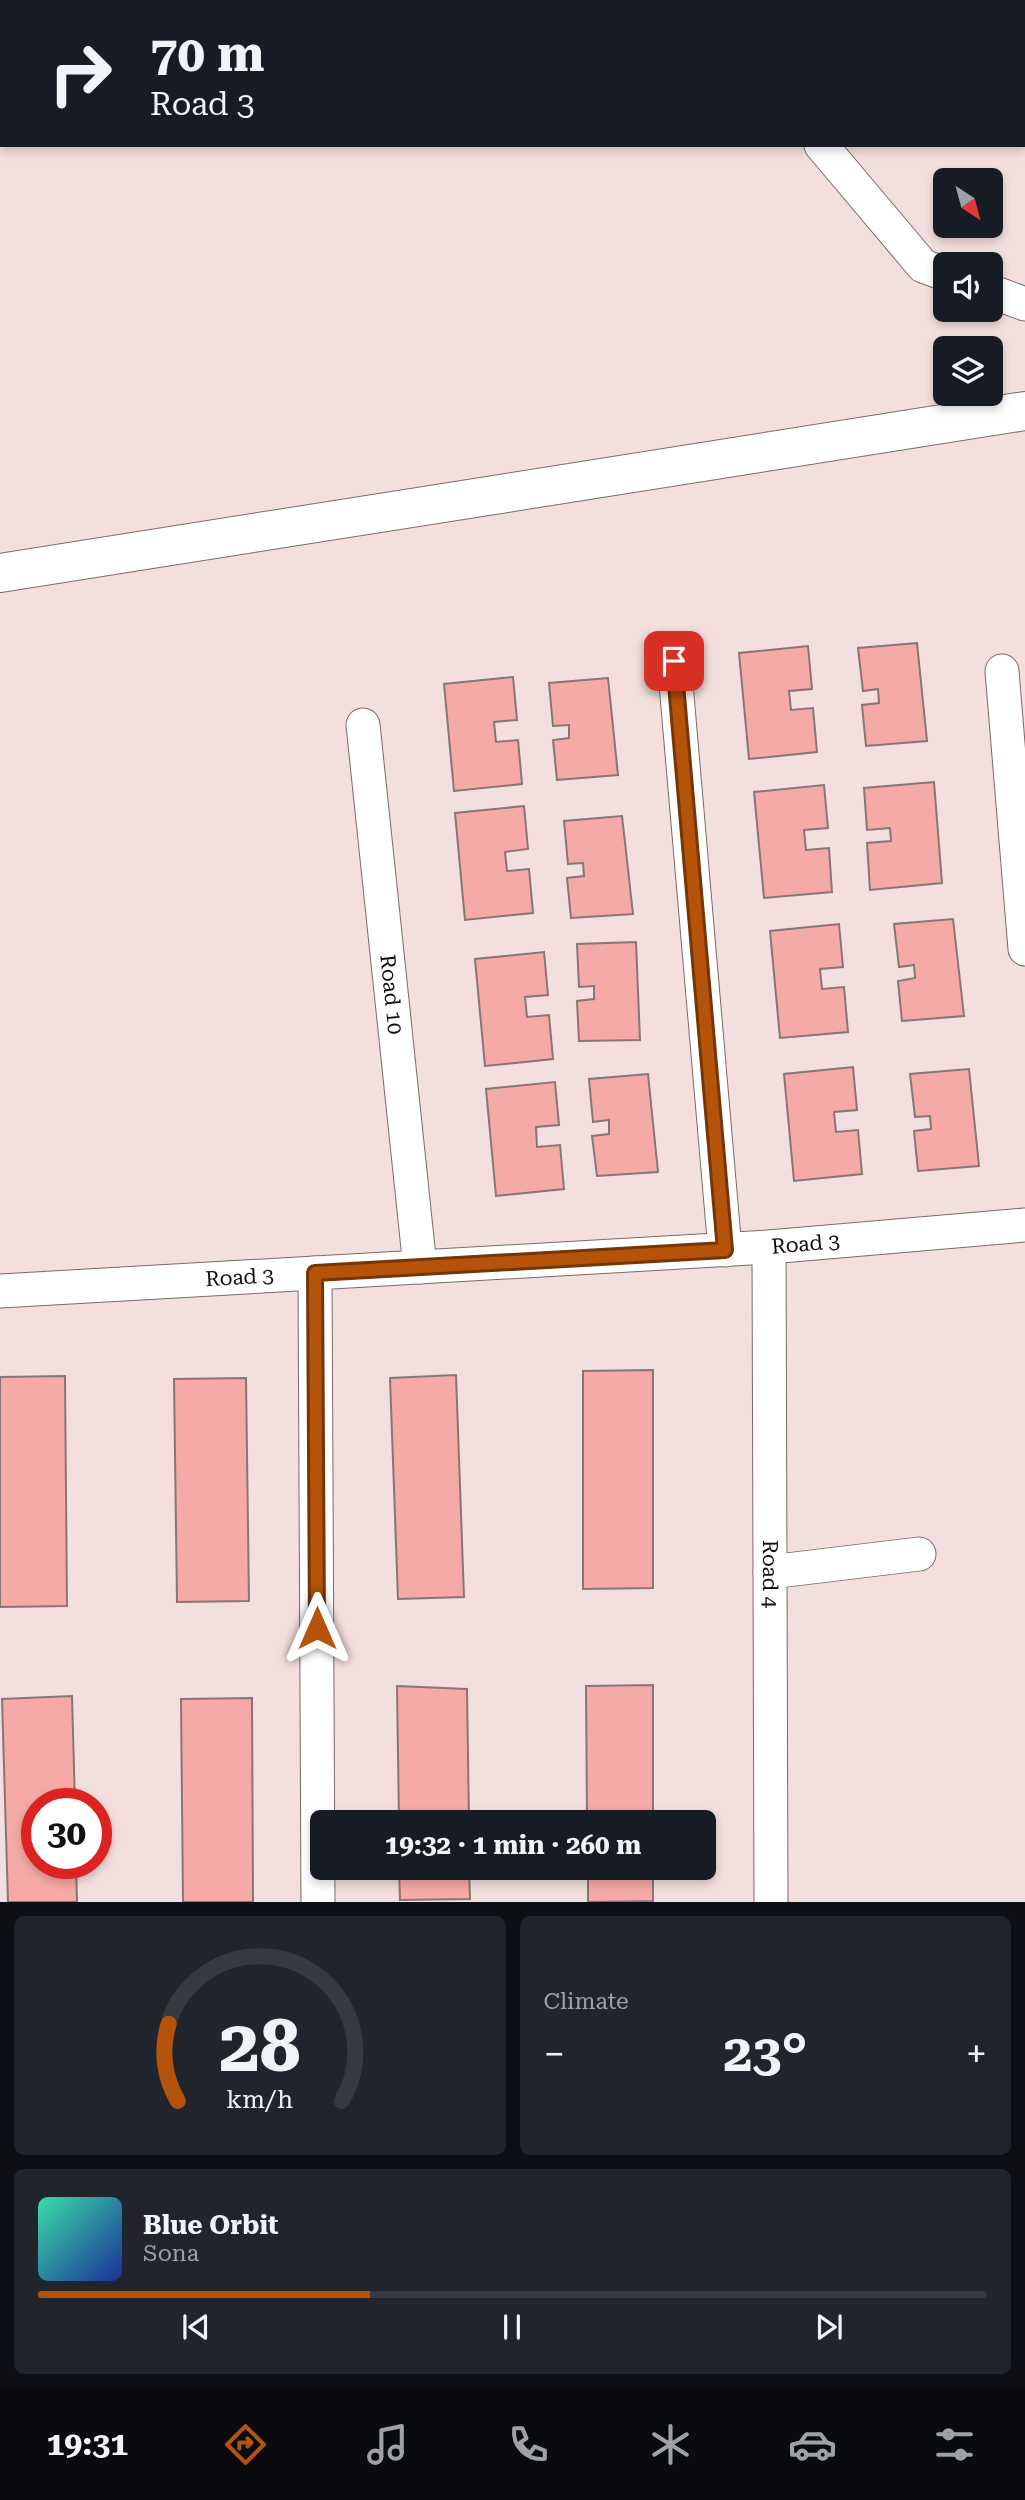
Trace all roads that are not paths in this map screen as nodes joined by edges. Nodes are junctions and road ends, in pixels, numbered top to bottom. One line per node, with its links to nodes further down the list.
1 (823, 147): 2 (street)
2 (933, 270)
3 (1003, 296): 4 (street)
4 (1025, 304)
5 (1025, 411): 6 (main road)
6 (0, 573)
7 (674, 661): 13 (street)
8 (1002, 671): 10 (street)
9 (363, 724): 14 (street, Road 10)
10 (1025, 949)
11 (1025, 1225): 12 (street, Road 3)
12 (769, 1247): 13 (street, Road 3); 18 (street, Road 4)
13 (725, 1250): 14 (street, Road 3)
14 (421, 1267): 15 (street, Road 3)
15 (315, 1273): 16 (street, Road 3); 19 (street)
16 (0, 1291)
17 (919, 1554): 18 (street)
18 (770, 1572): 20 (street, Road 4)
19 (318, 1902)
20 (771, 1902)

